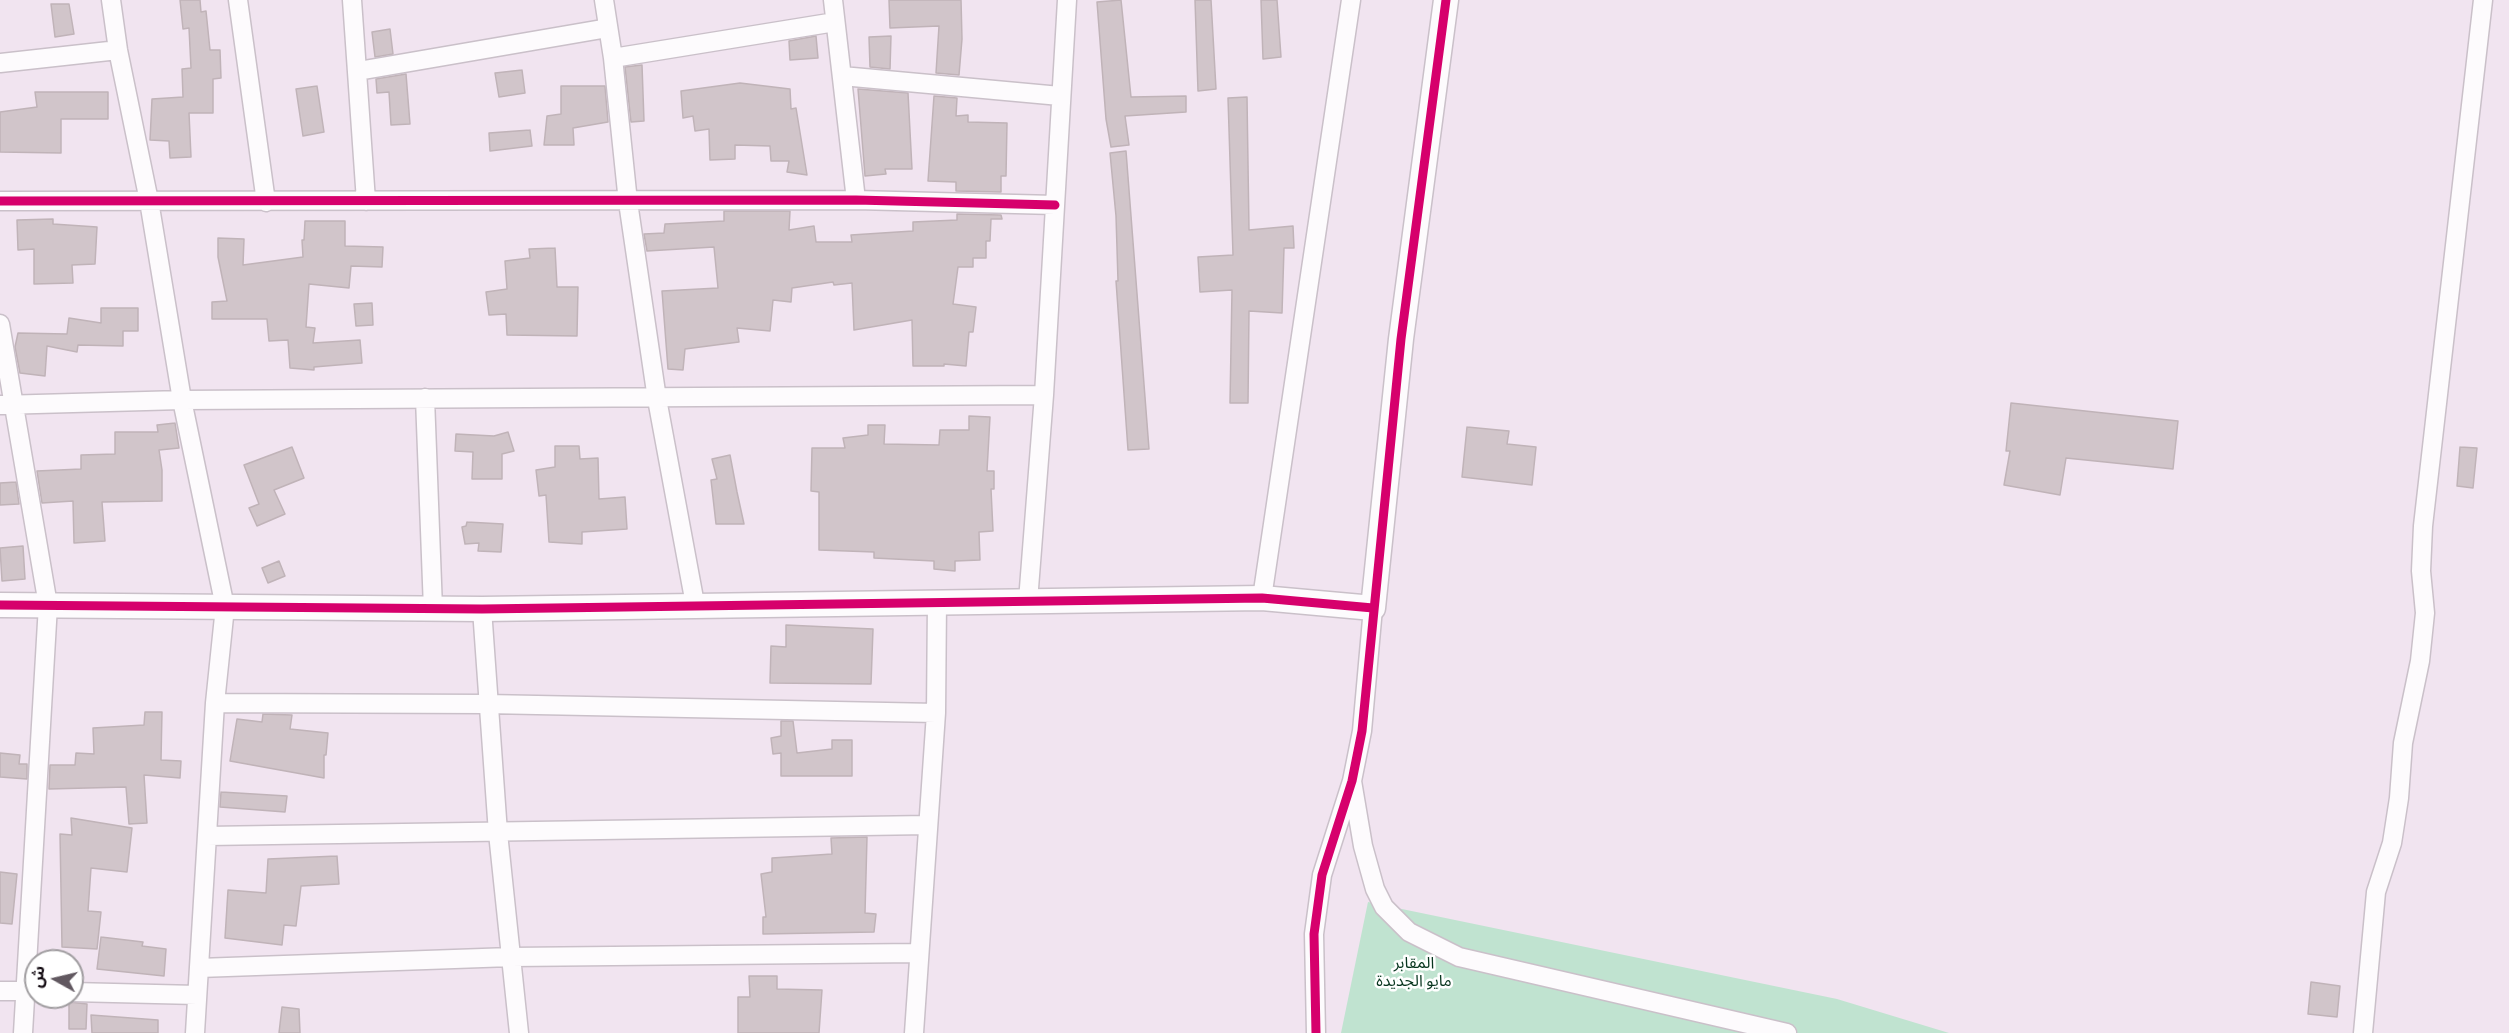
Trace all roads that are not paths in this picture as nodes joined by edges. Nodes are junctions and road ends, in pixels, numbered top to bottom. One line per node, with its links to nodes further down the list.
1 (111, 0): 12 (street)
2 (238, 0): 22 (street)
3 (352, 0): 15 (street)
4 (604, 0): 11 (street)
5 (833, 0): 10 (street)
6 (1067, 0): 17 (street)
7 (1351, 0): 31 (street)
8 (1446, 0): 38 (street)
9 (2484, 0): 63 (street)
10 (835, 22): 13 (street); 16 (street)
11 (608, 28): 13 (street); 15 (street)
12 (118, 50): 14 (street); 20 (street)
13 (613, 58): 23 (street)
14 (0, 63)
15 (358, 71): 21 (street)
16 (842, 76): 17 (street); 18 (street)
17 (1060, 96): 24 (street)
18 (856, 200): 23 (street); 24 (street)
19 (0, 201): 20 (street)
20 (149, 201): 22 (street); 29 (street)
21 (366, 201): 22 (street); 23 (street)
22 (266, 202)
23 (628, 202): 28 (street)
24 (1055, 205): 26 (street)
25 (0, 324): 30 (street)
26 (1044, 396): 28 (street); 33 (street)
27 (425, 398): 28 (street); 29 (street); 39 (street)
28 (657, 399): 34 (street)
29 (182, 400): 30 (street); 37 (street)
30 (7, 405): 36 (street)
31 (1262, 598): 33 (street); 38 (street)
32 (937, 601): 33 (street); 34 (street); 43 (street)
33 (1028, 601)
34 (695, 604): 40 (street)
35 (0, 605): 36 (street)
36 (48, 605): 37 (street); 48 (street)
37 (225, 607): 39 (street); 41 (street)
38 (1373, 608): 44 (street)
39 (433, 609): 40 (street)
40 (482, 609): 42 (street)
41 (215, 703): 42 (street); 47 (street)
42 (487, 704): 43 (street); 46 (street)
43 (936, 713): 45 (street)
44 (1352, 781): 61 (street); 62 (street)
45 (928, 825): 46 (street); 49 (street)
46 (498, 833): 47 (street); 50 (street)
47 (207, 836): 51 (street)
48 (34, 949)
49 (919, 953): 50 (street); 60 (street)
50 (511, 957): 51 (street); 59 (street)
51 (199, 968): 55 (street)
52 (0, 991): 53 (street)
53 (24, 991)
54 (84, 992): 55 (street)
55 (197, 995): 58 (street)
56 (28, 1009): 57 (street)
57 (23, 1033)
58 (195, 1033)
59 (519, 1033)
60 (914, 1033)
61 (1316, 1033)
62 (1787, 1033)
63 (2363, 1033)

